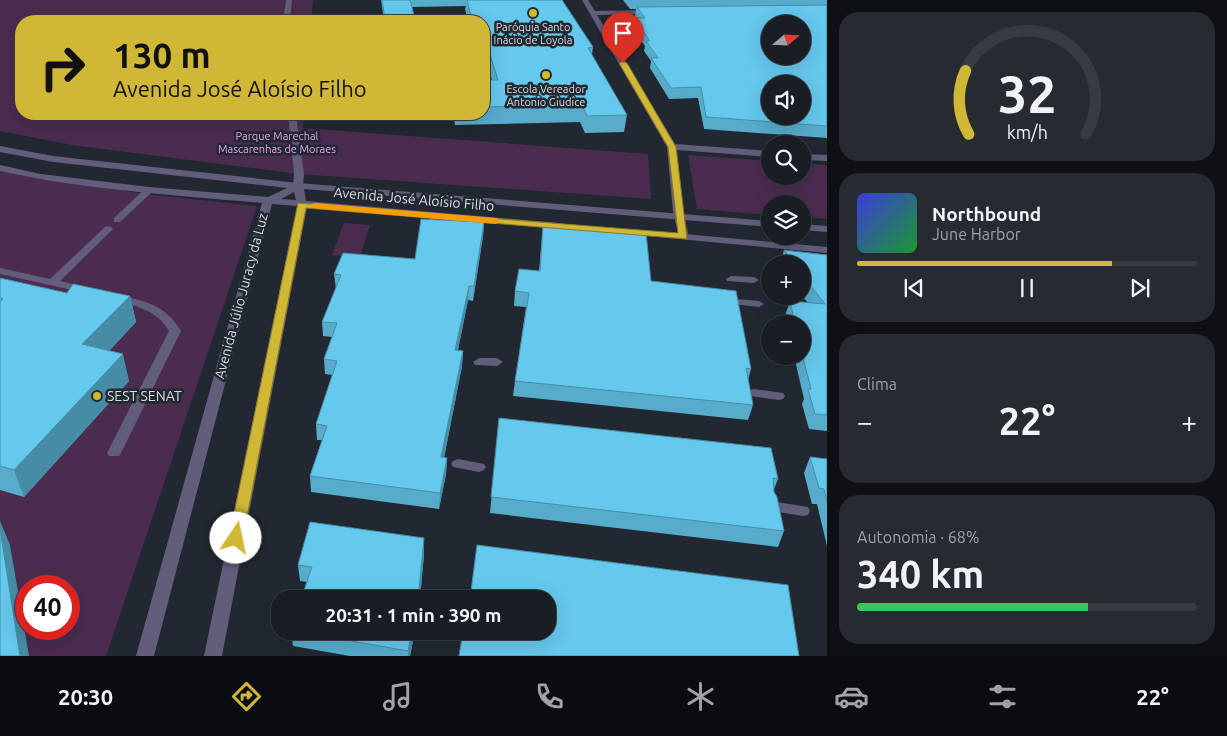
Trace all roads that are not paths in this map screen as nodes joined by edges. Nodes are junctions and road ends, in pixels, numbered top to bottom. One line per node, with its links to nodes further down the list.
1 (289, 0): 5 (street)
2 (585, 0): 4 (street)
3 (662, 12): 4 (street)
4 (594, 13): 7 (street)
5 (288, 15)
6 (293, 120): 13 (street)
7 (672, 147): 9 (street); 17 (street)
8 (0, 149): 13 (street, Avenida José Aloísio Filho)
9 (761, 153)
10 (811, 157): 11 (street)
11 (827, 158)
12 (0, 168): 14 (street, Avenida José Aloísio Filho)
13 (298, 186): 15 (street, Avenida Júlio Juracy da Luz); 16 (street); 17 (street, Avenida José Aloísio Filho)
14 (149, 190): 15 (street, Avenida José Aloísio Filho); 18 (lane)
15 (267, 202): 16 (street, Avenida José Aloísio Filho); 42 (street, Avenida Júlio Juracy da Luz)
16 (302, 205): 20 (street, Avenida José Aloísio Filho); 43 (street)
17 (679, 216): 19 (street, Avenida José Aloísio Filho); 25 (street)
18 (117, 220)
19 (761, 223)
20 (569, 227)
21 (811, 228): 23 (street)
22 (108, 229): 30 (lane)
23 (827, 229)
24 (617, 231): 25 (street)
25 (684, 237): 26 (street)
26 (827, 250)
27 (0, 271): 30 (lane)
28 (731, 279): 29 (lane)
29 (754, 280)
30 (53, 282): 37 (lane)
31 (736, 302): 32 (lane)
32 (759, 304)
33 (479, 362): 34 (lane)
34 (497, 362)
35 (754, 393): 36 (lane)
36 (779, 396)
37 (114, 453)
38 (458, 464): 39 (lane)
39 (479, 467)
40 (777, 507): 41 (lane)
41 (803, 511)
42 (145, 656)
43 (213, 656)

